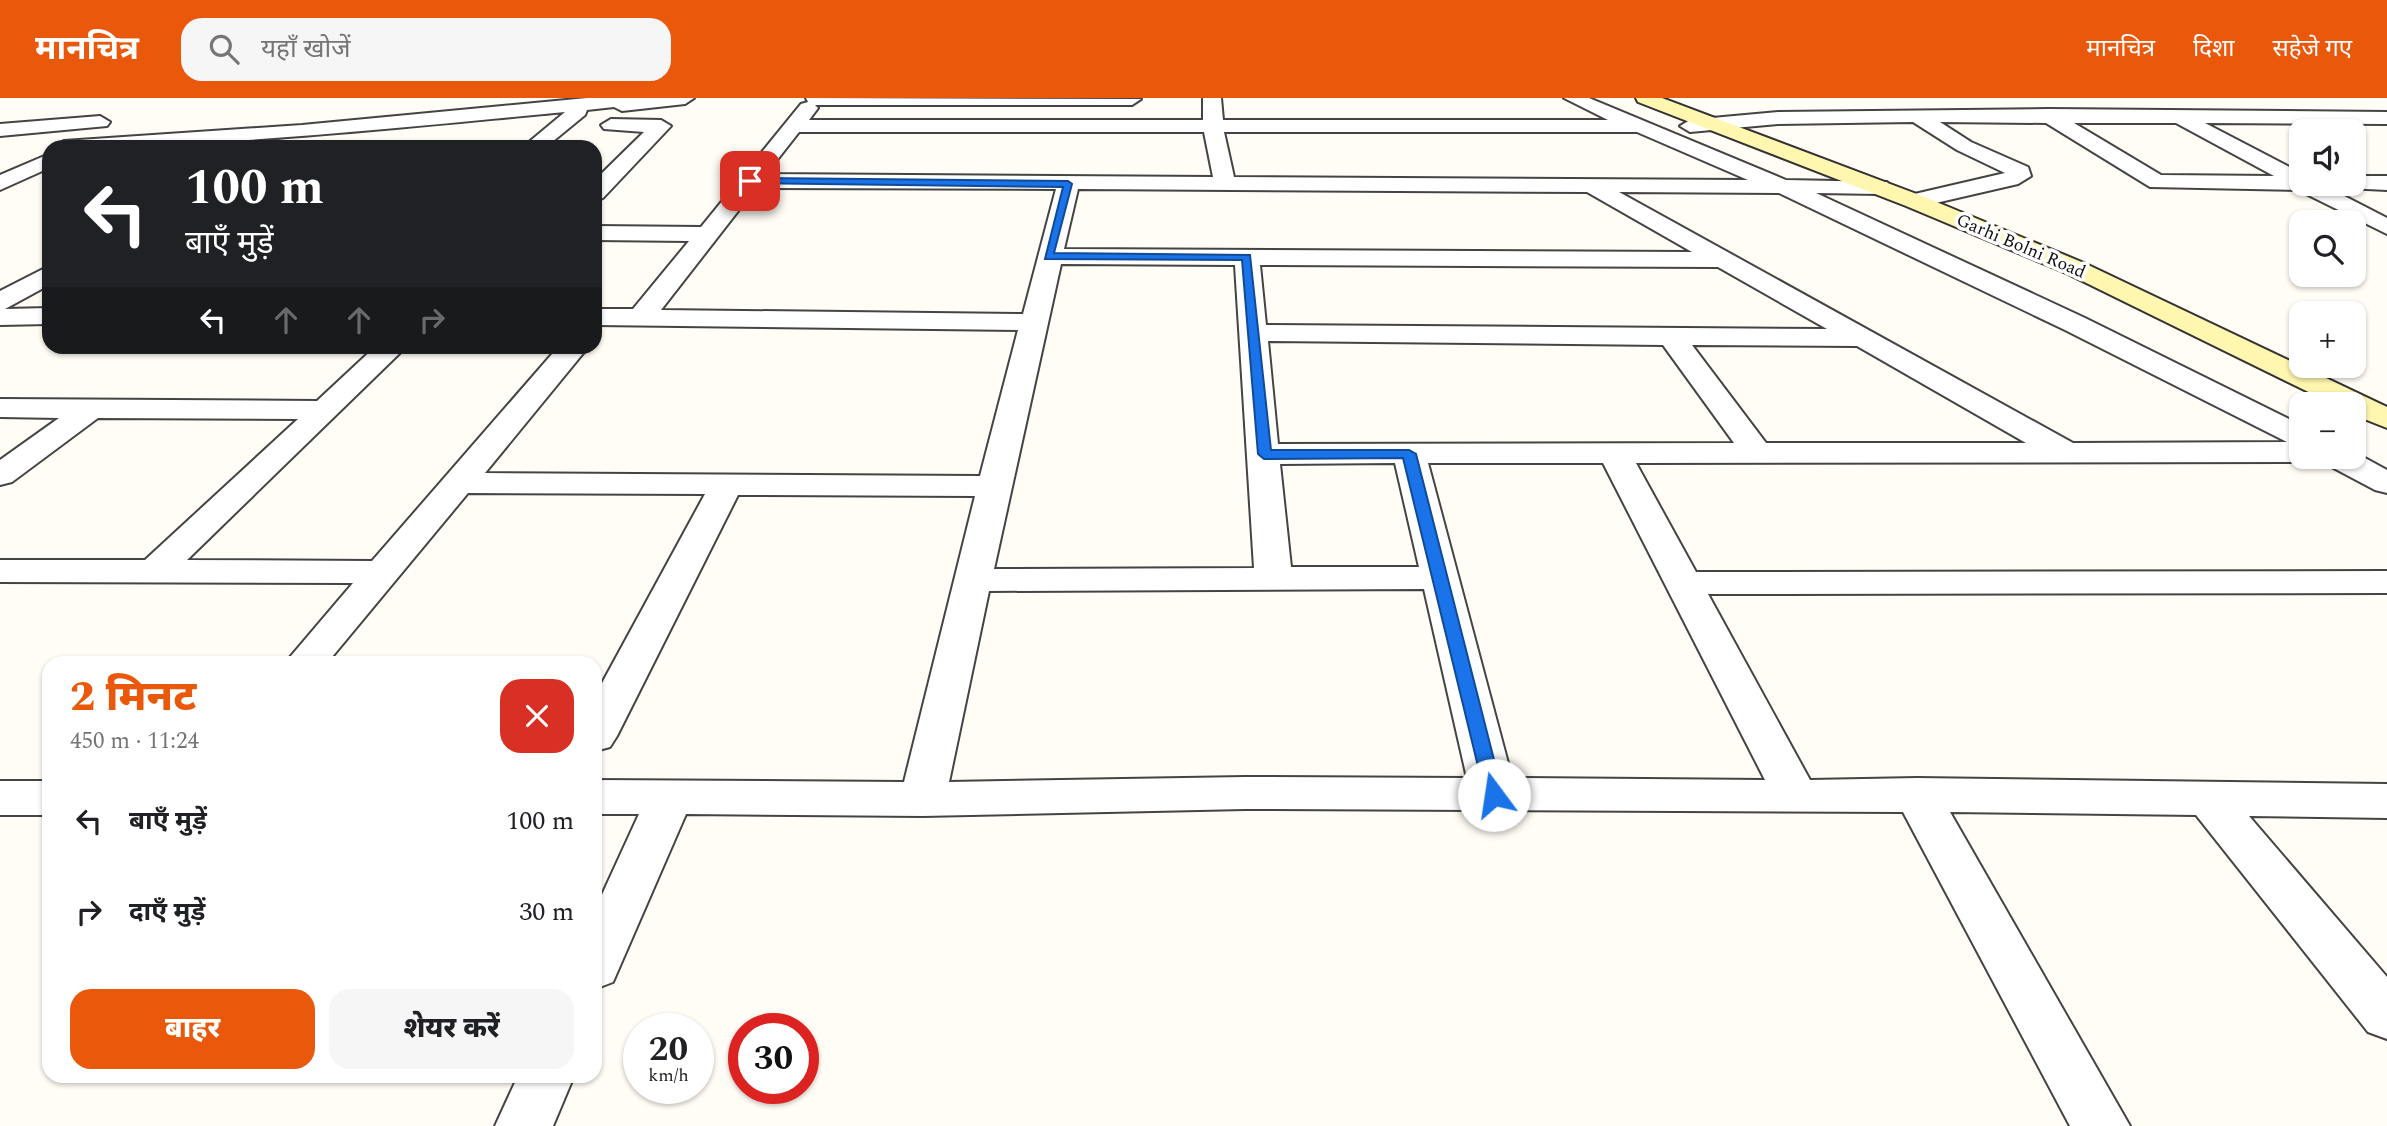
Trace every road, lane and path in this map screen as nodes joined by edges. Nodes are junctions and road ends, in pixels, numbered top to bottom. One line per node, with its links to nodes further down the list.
1 (647, 98): 35 (street)
2 (685, 98): 16 (street)
3 (816, 98): 4 (street); 27 (street)
4 (1056, 98): 5 (street)
5 (1132, 98): 28 (street)
6 (1212, 98): 29 (street)
7 (1573, 98): 30 (street)
8 (1618, 98): 26 (main road, Garhi Bolni Road)
9 (1644, 98): 26 (main road, Garhi Bolni Road)
10 (1754, 98): 19 (street)
11 (1892, 98): 17 (street)
12 (2019, 98): 18 (street)
13 (2142, 98): 20 (street)
14 (2280, 98): 21 (street)
15 (1431, 108): 31 (street)
16 (578, 111): 24 (street); 25 (street)
17 (1917, 116): 18 (street); 19 (street); 59 (street)
18 (2050, 116): 20 (street); 48 (street)
19 (1794, 117): 26 (street)
20 (2180, 118): 21 (street); 45 (street)
21 (2324, 118): 22 (street)
22 (2387, 118)
23 (124, 120): 32 (street)
24 (448, 124): 33 (street); 34 (street)
25 (560, 125): 38 (street); 43 (street)
26 (1701, 125): 56 (main road, Garhi Bolni Road); 57 (main road, Garhi Bolni Road)
27 (793, 126): 28 (street); 46 (street)
28 (1130, 126): 29 (street)
29 (1213, 126): 31 (street); 52 (street)
30 (1642, 126): 31 (street); 55 (street)
31 (1477, 127)
32 (0, 130)
33 (297, 135): 36 (street); 37 (street)
34 (427, 139)
35 (174, 140)
36 (230, 140)
37 (288, 140)
38 (542, 140)
39 (42, 152): 40 (street)
40 (11, 159): 41 (street); 44 (street); 47 (street)
41 (42, 160)
42 (602, 160): 43 (street)
43 (629, 160): 54 (street)
44 (42, 170)
45 (2289, 176)
46 (750, 181): 51 (street); 62 (street)
47 (0, 183)
48 (2289, 183)
49 (2366, 183): 50 (street)
50 (2387, 183)
51 (1068, 184): 52 (street); 63 (street)
52 (1225, 184): 53 (street)
53 (1590, 185): 55 (street); 65 (street)
54 (602, 186)
55 (1782, 186): 56 (street); 84 (street)
56 (1845, 187): 57 (street); 78 (main road, Garhi Bolni Road)
57 (1880, 187): 59 (main road, Garhi Bolni Road)
58 (2327, 196): 60 (street)
59 (1914, 201): 82 (main road, Garhi Bolni Road)
60 (2387, 227)
61 (602, 233): 62 (street)
62 (708, 233): 70 (street)
63 (1048, 256): 64 (street); 72 (street)
64 (1247, 257): 65 (street); 73 (street)
65 (1727, 260): 75 (street)
66 (42, 278): 67 (street)
67 (0, 302)
68 (42, 316): 69 (street)
69 (0, 317)
70 (641, 317): 71 (street); 72 (street)
71 (602, 319)
72 (1033, 322): 97 (street)
73 (1254, 333): 74 (street); 89 (street)
74 (1672, 338): 75 (street); 87 (street)
75 (1864, 338): 88 (street)
76 (385, 354): 81 (street)
77 (568, 354): 94 (street)
78 (2292, 392)
79 (0, 408): 80 (street)
80 (92, 408): 81 (street); 93 (street)
81 (327, 410): 99 (street)
82 (2387, 419)
83 (2366, 430): 85 (main road)
84 (2289, 431)
85 (2387, 440)
86 (2289, 452): 88 (street)
87 (1757, 453): 88 (street); 91 (street)
88 (2066, 453)
89 (1264, 454): 90 (street); 101 (street)
90 (1409, 454): 91 (street); 102 (street)
91 (1615, 454): 105 (street)
92 (2360, 469): 96 (street)
93 (0, 475)
94 (459, 483): 95 (street); 100 (street)
95 (727, 484): 97 (street); 107 (street)
96 (2387, 484)
97 (994, 486): 103 (street)
98 (0, 570): 99 (street)
99 (155, 571): 100 (street)
100 (383, 572): 106 (street)
101 (1273, 578): 102 (street); 103 (street)
102 (1440, 578): 108 (street)
103 (972, 580): 115 (street)
104 (2387, 582): 105 (street)
105 (1683, 583): 112 (street)
106 (311, 656)
107 (602, 723)
108 (1494, 795): 112 (street); 115 (street)
109 (1917, 795): 112 (street); 116 (street); 122 (street)
110 (602, 797): 111 (street)
111 (670, 797): 115 (street); 118 (street)
112 (1796, 797)
113 (0, 798): 114 (street)
114 (42, 798)
115 (923, 799)
116 (2209, 800): 117 (street); 119 (street)
117 (2387, 801)
118 (602, 951)
119 (2387, 1016)
120 (544, 1083): 121 (street)
121 (524, 1126)
122 (2101, 1126)

